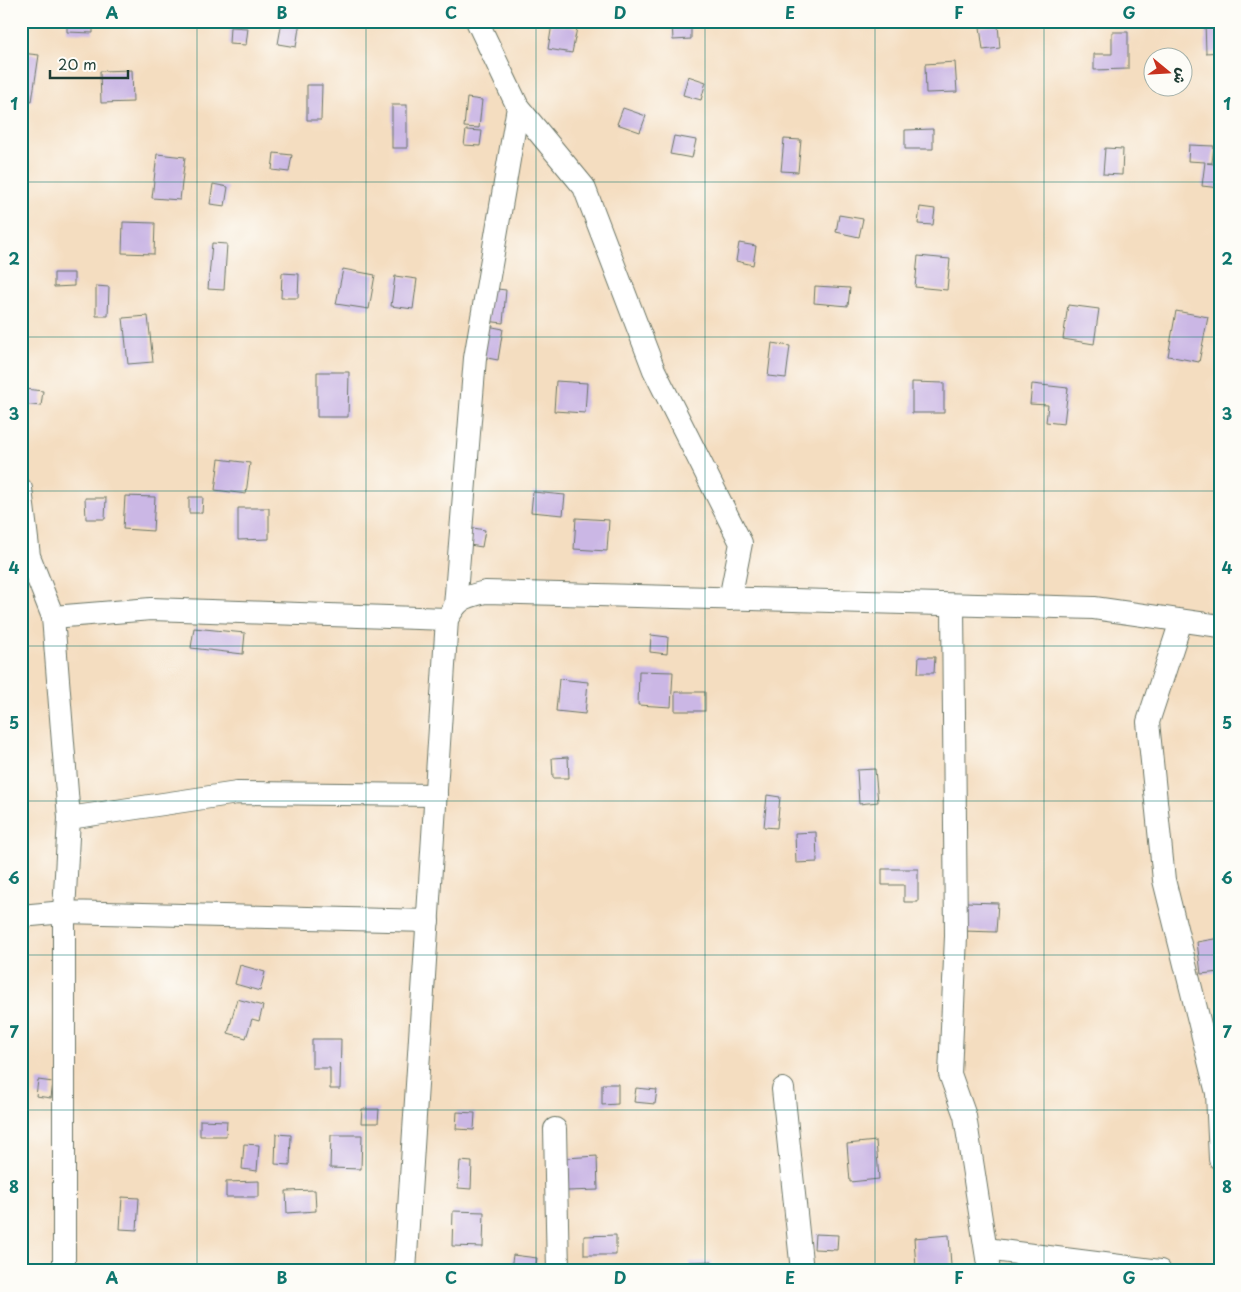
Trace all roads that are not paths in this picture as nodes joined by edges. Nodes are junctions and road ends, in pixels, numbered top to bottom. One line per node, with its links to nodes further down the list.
1 (477, 21): 2 (street)
2 (518, 107): 4 (street); 6 (street)
3 (21, 489): 7 (street)
4 (730, 599): 5 (street); 6 (street)
5 (953, 605): 8 (street); 18 (street)
6 (451, 612): 7 (street); 10 (street)
7 (53, 617): 11 (street)
8 (1181, 621): 9 (street); 17 (street)
9 (1220, 626)
10 (436, 795): 11 (street); 14 (street)
11 (69, 818): 12 (street)
12 (64, 912): 13 (street); 14 (street); 19 (street)
13 (21, 916)
14 (428, 921): 20 (street)
15 (783, 1089): 22 (street)
16 (555, 1129): 21 (street)
17 (1220, 1159)
18 (986, 1248): 23 (street); 24 (street)
19 (64, 1271)
20 (404, 1271)
21 (558, 1271)
22 (802, 1271)
23 (989, 1271)
24 (1160, 1271)

